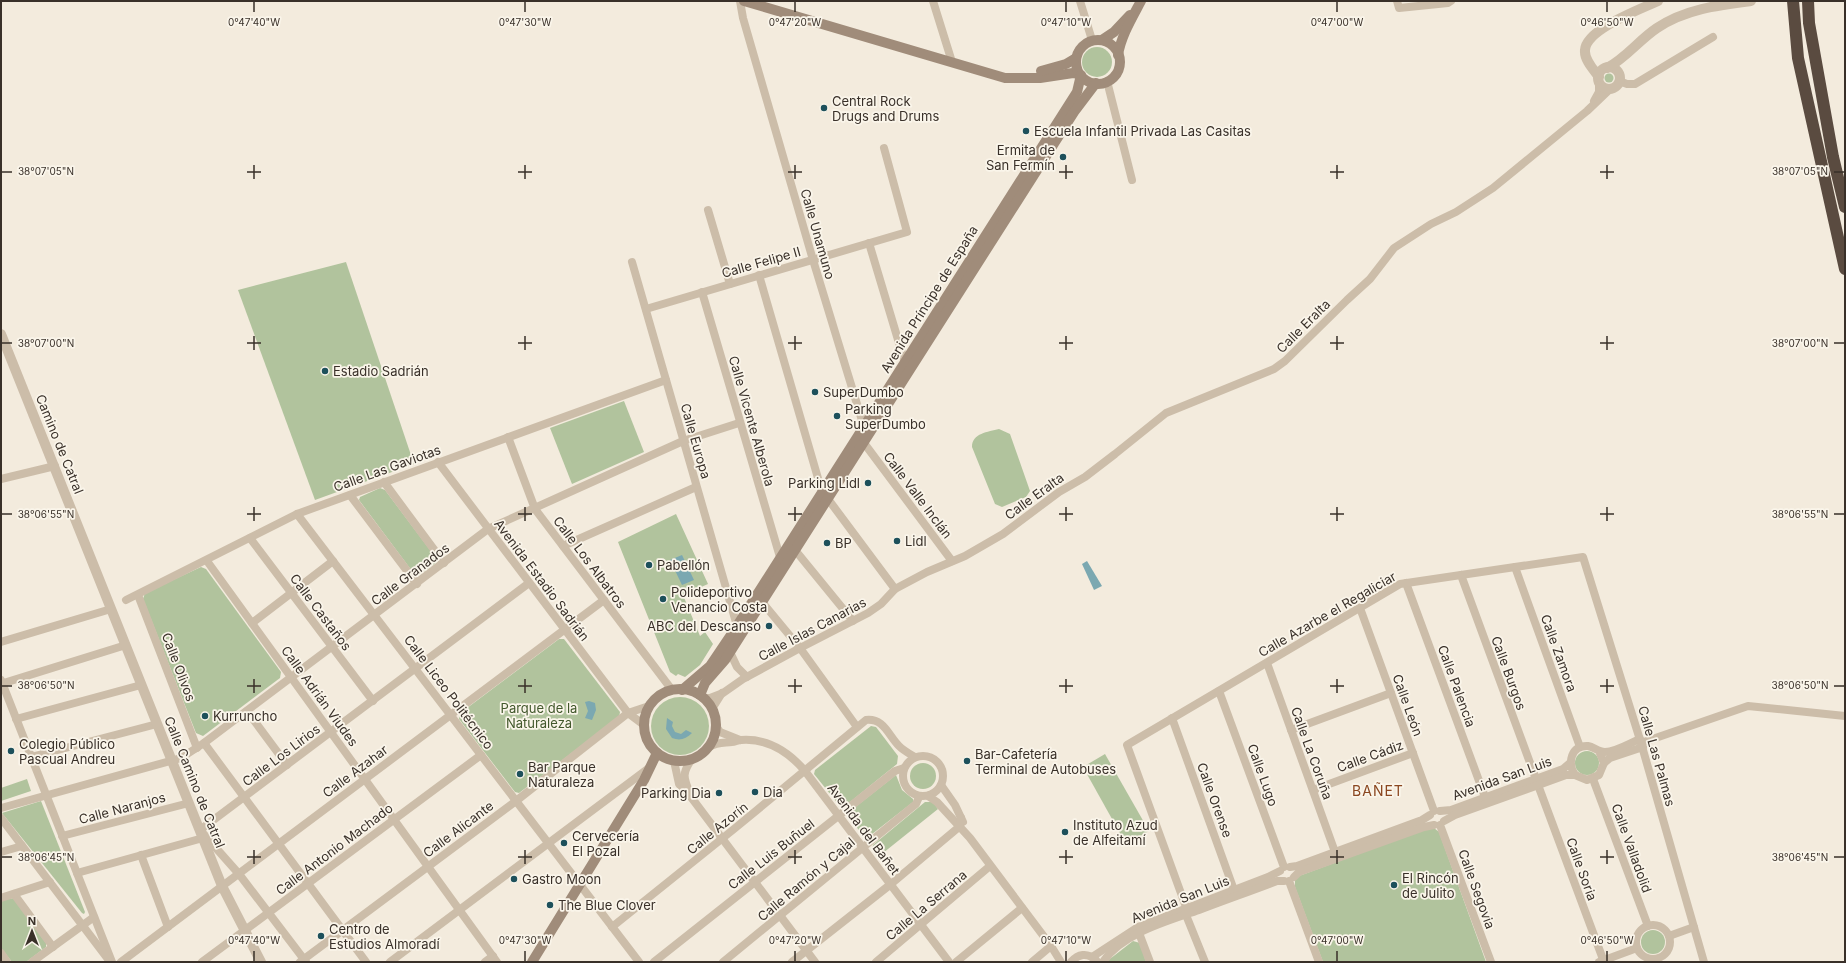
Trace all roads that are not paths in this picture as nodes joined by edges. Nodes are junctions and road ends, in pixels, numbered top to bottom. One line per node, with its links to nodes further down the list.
1 (740, 1): 33 (street, Calle Unamuno)
2 (744, 1): 18 (main road)
3 (933, 1): 18 (street)
4 (1080, 1): 13 (street)
5 (1398, 1): 6 (street)
6 (1450, 1)
7 (1658, 1): 17 (street)
8 (1751, 1): 14 (street)
9 (1793, 1): 35 (highway)
10 (1808, 1): 30 (highway)
11 (1141, 2): 13 (main road); 15 (main road)
12 (1713, 37): 22 (street)
13 (1097, 40): 15 (main road); 16 (main road)
14 (1631, 50): 20 (street); 22 (street)
15 (1118, 55): 24 (main road)
16 (1076, 58): 19 (main road); 21 (main road)
17 (1588, 61): 20 (street); 23 (street)
18 (952, 62): 19 (main road)
19 (974, 68): 21 (main road)
20 (1606, 68): 22 (street); 23 (street)
21 (1080, 75): 25 (main road); 41 (main road, Avenida Príncipe de España)
22 (1619, 78): 26 (street)
23 (1599, 79): 26 (street); 27 (street)
24 (1107, 81): 25 (main road); 29 (street)
25 (1096, 83): 47 (main road, Avenida Príncipe de España)
26 (1610, 89): 27 (street)
27 (1587, 112): 65 (street, Calle Eralta)
28 (884, 148): 32 (street, Calle Felipe II)
29 (1132, 180)
30 (1845, 207)
31 (708, 210): 37 (street)
32 (869, 243): 33 (street, Calle Felipe II); 41 (street)
33 (813, 260): 36 (street, Calle Felipe II); 44 (street, Calle Unamuno)
34 (632, 262): 39 (street, Calle Europa)
35 (1845, 269)
36 (759, 276): 37 (street, Calle Felipe II); 54 (street)
37 (730, 284): 38 (street, Calle Felipe II)
38 (702, 292): 39 (street, Calle Felipe II); 43 (street, Calle Vicente Alberola)
39 (646, 309): 42 (street, Calle Europa)
40 (1, 334): 49 (street, Camino de Catral)
41 (905, 363): 44 (main road, Avenida Príncipe de España)
42 (666, 380): 45 (street, Calle Las Gaviotas); 46 (street, Calle Europa)
43 (740, 424): 46 (street, Calle Granados); 61 (street, Calle Vicente Alberola)
44 (864, 427): 54 (main road, Avenida Príncipe de España)
45 (508, 437): 48 (street, Calle Las Gaviotas); 55 (street, Calle Los Albatros)
46 (684, 441): 52 (street, Calle Europa); 55 (street, Calle Granados)
47 (864, 443): 54 (main road, Avenida Príncipe de España); 65 (street, Calle Valle Inclán)
48 (438, 462): 51 (street, Calle Las Gaviotas); 57 (street, Avenida Estadio Sadrián)
49 (55, 466): 50 (street); 79 (street, Camino de Catral)
50 (1, 479)
51 (384, 482): 53 (street, Calle Las Gaviotas); 66 (street)
52 (696, 487): 59 (street); 83 (street, Calle Europa)
53 (350, 495): 56 (street, Calle Las Gaviotas); 71 (street)
54 (825, 496): 60 (main road, Avenida Príncipe de España); 61 (main road, Avenida Príncipe de España); 72 (street)
55 (535, 509): 57 (street, Calle Granados); 59 (street, Calle Los Albatros)
56 (297, 514): 58 (street, Calle Las Gaviotas); 64 (street, Calle Liceo Politécnico)
57 (488, 529): 66 (street, Calle Granados); 69 (street, Avenida Estadio Sadrián)
58 (250, 538): 63 (street, Calle Las Gaviotas); 73 (street, Calle Castaños)
59 (563, 546): 76 (street, Calle Los Albatros)
60 (795, 550): 77 (main road, Avenida Príncipe de España); 81 (street)
61 (780, 557): 83 (main road, Avenida Príncipe de España)
62 (1583, 557): 67 (street, Calle Azarbe el Regaliciar); 117 (street, Calle Las Palmas)
63 (207, 560): 74 (street, Calle Las Gaviotas); 82 (street, Calle Adrián Viudes)
64 (333, 561): 73 (street); 80 (street, Calle Liceo Politécnico)
65 (952, 561): 72 (street, Calle Islas Canarias)
66 (444, 563): 71 (street, Calle Granados)
67 (1515, 567): 68 (street, Calle Azarbe el Regaliciar); 121 (street, Calle Zamora)
68 (1461, 575): 70 (street, Calle Azarbe el Regaliciar); 140 (street, Calle Burgos)
69 (529, 583): 84 (street, Avenida Estadio Sadrián); 91 (street, Calle Los Lirios)
70 (1406, 583): 78 (street, Calle Azarbe el Regaliciar); 148 (street, Calle Palencia)
71 (417, 584): 80 (street, Calle Granados)
72 (894, 589): 81 (street, Calle Islas Canarias)
73 (291, 593): 82 (street); 87 (street, Calle Castaños)
74 (138, 595): 75 (street, Calle Las Gaviotas); 118 (street, Calle Olivos)
75 (126, 600)
76 (604, 600): 84 (street, Calle Azahar); 96 (street, Calle Los Albatros)
77 (762, 602): 88 (street); 89 (main road, Avenida Príncipe de España)
78 (1360, 608): 90 (street, Calle Azarbe el Regaliciar); 99 (street, Calle León)
79 (111, 609): 85 (street); 86 (street, Calle Camino de Catral)
80 (375, 616): 87 (street, Calle Granados); 91 (street, Calle Liceo Politécnico)
81 (853, 621): 88 (street, Calle Islas Canarias)
82 (252, 623): 93 (street, Calle Adrián Viudes)
83 (737, 626): 96 (main road, Avenida Príncipe de España)
84 (564, 629): 105 (street, Avenida Estadio Sadrián); 106 (street, Calle Azahar)
85 (1, 642)
86 (126, 645): 94 (street); 95 (street, Calle Camino de Catral)
87 (332, 647): 93 (street, Calle Granados); 101 (street, Calle Castaños)
88 (800, 648): 92 (street, Calle Islas Canarias); 113 (street)
89 (730, 652): 92 (street); 100 (main road, Avenida Príncipe de España)
90 (1267, 663): 97 (street, Calle Azarbe el Regaliciar); 114 (street, Calle La Coruña)
91 (415, 669): 101 (street, Calle Los Lirios); 106 (street, Calle Liceo Politécnico)
92 (747, 677): 98 (street, Calle Islas Canarias)
93 (292, 678): 104 (street, Calle Granados); 115 (street, Calle Adrián Viudes)
94 (1, 682): 109 (street)
95 (141, 685): 109 (street); 110 (street, Calle Camino de Catral)
96 (677, 690): 100 (main road); 102 (main road)
97 (1219, 691): 108 (street, Calle Azarbe el Regaliciar); 172 (street, Calle Lugo)
98 (723, 693): 100 (street, Calle Islas Canarias); 103 (street, Calle Islas Canarias)
99 (1391, 693): 114 (street); 123 (street, Calle León)
100 (701, 696): 103 (main road)
101 (373, 701): 115 (street, Calle Los Lirios)
102 (649, 706): 105 (street); 111 (main road)
103 (712, 709): 112 (main road)
104 (247, 712): 118 (street, Calle Granados); 132 (street)
105 (628, 713): 111 (street, Avenida Estadio Sadrián); 149 (street, Calle Alicante)
106 (450, 715): 124 (street, Calle Liceo Politécnico); 137 (street, Calle Azahar)
107 (1845, 716): 117 (street)
108 (1172, 718): 182 (street, Calle Orense); 187 (street, Calle Azarbe el Regaliciar)
109 (16, 719): 125 (street)
110 (157, 724): 125 (street); 129 (street, Calle Camino de Catral)
111 (644, 725): 126 (main road)
112 (716, 726): 116 (street, Avenida del Bañet); 119 (main road)
113 (857, 727): 120 (street, Calle Azorín); 135 (street, Calle Azorín)
114 (1291, 730): 142 (street, Calle La Coruña)
115 (331, 732): 132 (street, Calle Los Lirios); 137 (street, Calle Adrián Viudes)
116 (740, 740): 119 (street, Avenida del Bañet); 135 (street, Avenida del Bañet)
117 (1642, 743): 122 (street); 131 (street); 196 (street, Calle Las Palmas)
118 (201, 746): 129 (street, Calle Granados); 145 (street, Calle Olivos)
119 (709, 747): 128 (main road)
120 (900, 747): 127 (street); 133 (street)
121 (1580, 747): 122 (street); 130 (street)
122 (1599, 751): 131 (street)
123 (1413, 753): 142 (street, Calle Cádiz); 152 (street, Calle León)
124 (481, 755): 149 (street, Calle Liceo Politécnico); 156 (street, Calle Antonio Machado)
125 (31, 757): 143 (street)
126 (666, 758): 128 (main road); 134 (main road); 139 (main road); 146 (street)
127 (915, 758): 133 (street); 141 (street)
128 (692, 759): 146 (street)
129 (171, 761): 143 (street, Calle Granados); 150 (street, Calle Camino de Catral)
130 (1570, 763): 136 (street); 140 (street, Avenida San Luis)
131 (1604, 763): 138 (street)
132 (287, 765): 145 (street, Calle Los Lirios)
133 (905, 767): 147 (street); 153 (street, Calle Luis Buñuel)
134 (650, 768): 139 (main road); 164 (street)
135 (805, 771): 153 (street, Avenida del Bañet); 162 (street, Calle Azorín)
136 (1574, 775): 138 (street); 140 (street, Avenida San Luis)
137 (365, 779): 156 (street, Calle Adrián Viudes); 163 (street, Calle Azahar)
138 (1593, 779): 193 (street, Calle Valladolid)
139 (644, 780): 180 (main road)
140 (1537, 782): 148 (street, Avenida San Luis); 157 (street, Avenida San Luis); 211 (street, Calle Soria)
141 (941, 785): 144 (street); 155 (street)
142 (1313, 790): 168 (street, Calle La Coruña)
143 (46, 794): 151 (street, Calle Granados); 160 (street)
144 (928, 796): 147 (street); 158 (street)
145 (244, 797): 159 (street, Calle Los Lirios); 163 (street, Calle Olivos)
146 (691, 797): 162 (street)
147 (920, 797): 166 (street, Calle Ramón y Cajal)
148 (1485, 797): 152 (street, Avenida San Luis)
149 (516, 801): 164 (street, Calle Liceo Politécnico); 170 (street, Calle Alicante)
150 (189, 803): 159 (street, Calle Camino de Catral); 160 (street, Calle Naranjos)
151 (1, 808)
152 (1435, 812): 157 (street); 157 (street); 168 (street, Avenida San Luis)
153 (839, 816): 166 (street, Avenida del Bañet); 177 (street, Calle Luis Buñuel)
154 (1, 818): 165 (street)
155 (961, 818): 158 (street); 161 (street)
156 (394, 819): 170 (street, Calle Adrián Viudes); 178 (street, Calle Antonio Machado)
157 (1439, 824): 175 (street, Avenida San Luis); 236 (street, Calle Segovia)
158 (959, 827): 161 (street); 179 (street)
159 (201, 834): 169 (street); 174 (street); 181 (street, Calle Camino de Catral)
160 (62, 836): 173 (street)
161 (970, 838): 171 (street)
162 (722, 839): 177 (street); 195 (street, Calle Azorín)
163 (279, 844): 174 (street, Calle Azahar); 178 (street, Calle Olivos)
164 (549, 844): 180 (street, Calle Liceo Politécnico); 186 (street)
165 (22, 846): 167 (street); 176 (street)
166 (863, 847): 179 (street, Avenida del Bañet); 190 (street, Calle Ramón y Cajal)
167 (1, 852)
168 (1335, 852): 172 (street, Avenida San Luis)
169 (141, 855): 173 (street); 194 (street)
170 (428, 866): 186 (street, Calle Adrián Viudes); 198 (street, Calle Alicante)
171 (990, 866): 185 (street); 192 (street, Calle La Serrana)
172 (1284, 868): 175 (street); 175 (street); 182 (street, Avenida San Luis)
173 (77, 873): 189 (street)
174 (239, 874): 181 (street, Calle Azahar); 188 (street)
175 (1289, 880): 187 (street, Avenida San Luis); 235 (street)
176 (50, 882): 183 (street); 191 (street)
177 (755, 882): 190 (street); 223 (street, Calle Luis Buñuel)
178 (308, 883): 188 (street, Calle Antonio Machado); 198 (street, Calle Olivos)
179 (891, 884): 192 (street, Avenida del Bañet); 204 (street)
180 (581, 885): 195 (street, Calle Liceo Politécnico); 221 (main road)
181 (222, 886): 194 (street, Calle Azahar); 197 (street, Calle Camino de Catral)
182 (1234, 890): 187 (street, Avenida San Luis)
183 (14, 894): 184 (street); 201 (street)
184 (1, 898)
185 (1022, 908): 203 (street); 229 (street)
186 (460, 910): 206 (street, Calle Adrián Viudes); 219 (street)
187 (1186, 911): 199 (street, Avenida San Luis); 207 (street, Avenida San Luis); 234 (street)
188 (268, 913): 197 (street, Calle Antonio Machado); 210 (street)
189 (94, 917): 191 (street); 214 (street)
190 (781, 917): 204 (street); 224 (street, Calle Ramón y Cajal)
191 (82, 925): 201 (street); 214 (street)
192 (921, 925): 227 (street, Calle La Serrana); 228 (street, Avenida del Bañet)
193 (1648, 926): 200 (street); 202 (street)
194 (168, 927): 215 (street, Calle Azahar)
195 (612, 927): 222 (street, Calle Liceo Politécnico)
196 (1694, 927): 200 (street); 237 (street, Calle Las Palmas)
197 (246, 930): 216 (street, Calle Antonio Machado); 217 (street, Calle Camino de Catral)
198 (342, 930): 210 (street, Calle Alicante); 218 (street, Calle Olivos)
199 (1139, 934): 232 (street, Avenida San Luis); 233 (street)
200 (1669, 936): 209 (street)
201 (53, 947): 213 (street)
202 (1637, 948): 209 (street); 211 (street)
203 (1053, 949): 208 (street); 230 (street); 231 (street)
204 (806, 950): 225 (street); 226 (street)
205 (1, 953): 212 (street)
206 (495, 959): 220 (street)
207 (1095, 959): 208 (street)
208 (1072, 960)
209 (1660, 960)
210 (303, 961)
211 (1602, 961)
212 (7, 962)
213 (32, 962)
214 (111, 962)
215 (121, 962)
216 (202, 962)
217 (261, 962)
218 (366, 962)
219 (390, 962)
220 (485, 962)
221 (532, 962)
222 (639, 962)
223 (654, 962)
224 (723, 962)
225 (792, 962)
226 (815, 962)
227 (876, 962)
228 (949, 962)
229 (956, 962)
230 (1032, 962)
231 (1061, 962)
232 (1103, 962)
233 (1150, 962)
234 (1205, 962)
235 (1319, 962)
236 (1491, 962)
237 (1704, 962)

